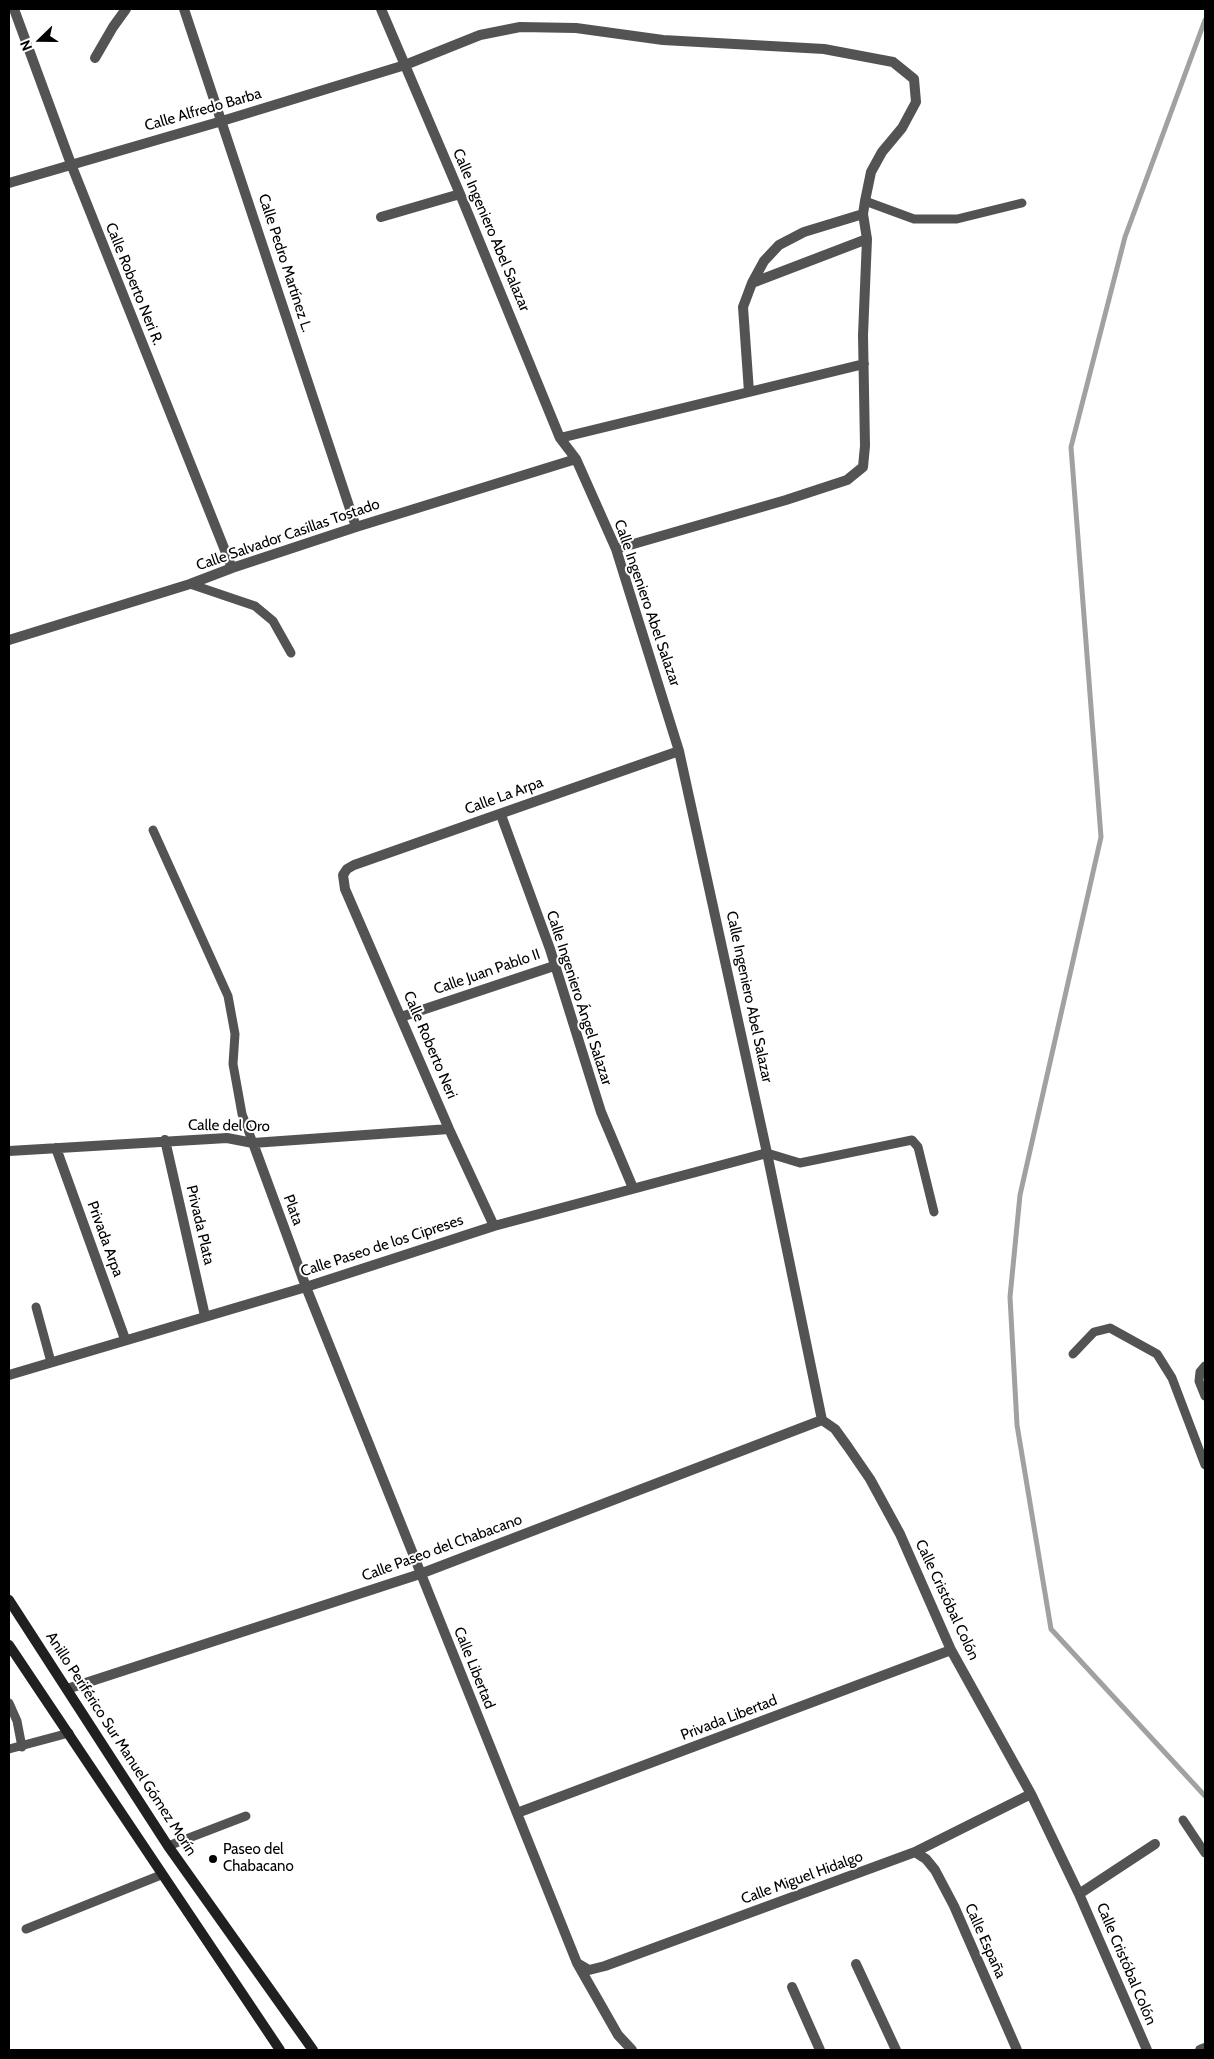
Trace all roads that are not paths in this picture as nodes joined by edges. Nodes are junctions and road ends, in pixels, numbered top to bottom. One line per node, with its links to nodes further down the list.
1 (14, 9): 8 (street, Calle Roberto Neri R.)
2 (126, 9): 5 (street)
3 (184, 9): 7 (street, Calle Pedro Martínez L.)
4 (381, 9): 6 (street, Calle Ingeniero Abel Salazar)
5 (95, 58)
6 (405, 64): 7 (street, Calle Alfredo Barba); 10 (street, Calle Ingeniero Abel Salazar); 11 (street, Calle Alfredo Barba)
7 (222, 121): 8 (street, Calle Alfredo Barba); 21 (street, Calle Pedro Martínez L.)
8 (71, 164): 9 (street, Calle Alfredo Barba); 23 (street, Calle Roberto Neri R.)
9 (9, 183)
10 (460, 194): 14 (street); 19 (street, Calle Ingeniero Abel Salazar)
11 (865, 201): 12 (lane); 13 (street, Calle Alfredo Barba)
12 (1022, 203)
13 (863, 214): 15 (street, Calle Alfredo Barba); 16 (street)
14 (381, 217)
15 (866, 239): 16 (street); 17 (street, Calle Alfredo Barba)
16 (752, 282): 18 (street)
17 (864, 364): 18 (street); 22 (street, Calle Alfredo Barba)
18 (749, 392): 19 (street)
19 (560, 438): 20 (street, Calle Ingeniero Abel Salazar)
20 (576, 459): 21 (street, Calle Salvador Casillas Tostado); 22 (street, Calle Ingeniero Abel Salazar)
21 (356, 527): 23 (street, Calle Salvador Casillas Tostado)
22 (616, 549): 27 (street, Calle Ingeniero Abel Salazar)
23 (232, 568): 24 (street, Calle Salvador Casillas Tostado)
24 (190, 584): 25 (street, Calle Salvador Casillas Tostado); 26 (lane)
25 (9, 640)
26 (291, 654)
27 (680, 751): 28 (street, Calle La Arpa); 38 (street, Calle Ingeniero Abel Salazar)
28 (500, 815): 30 (street, Calle La Arpa); 31 (street, Calle Ingeniero Ángel Salazar)
29 (153, 830): 35 (lane)
30 (343, 875): 32 (street, Calle Roberto Neri)
31 (554, 966): 32 (street, Calle Juan Pablo II); 39 (street, Calle Ingeniero Ángel Salazar)
32 (401, 1017): 33 (street, Calle Roberto Neri)
33 (449, 1129): 35 (street, Calle del Oro); 41 (street, Calle Roberto Neri)
34 (165, 1140): 35 (street, Calle del Oro); 36 (street, Calle del Oro); 44 (street, Privada Plata)
35 (253, 1144): 42 (street, Plata)
36 (56, 1148): 37 (street, Calle del Oro); 45 (street, Privada Arpa)
37 (9, 1151)
38 (767, 1153): 39 (street, Calle Paseo de los Cipreses); 40 (lane); 51 (street)
39 (633, 1188): 41 (street, Calle Paseo de los Cipreses)
40 (934, 1212)
41 (494, 1226): 42 (street, Calle Paseo de los Cipreses)
42 (306, 1287): 44 (street, Calle Paseo de los Cipreses); 53 (street, Calle Libertad)
43 (36, 1307): 47 (lane)
44 (205, 1316): 45 (street, Calle Paseo de los Cipreses)
45 (125, 1339): 47 (street, Calle Paseo de los Cipreses)
46 (1073, 1354): 52 (lane)
47 (51, 1362): 49 (street, Calle Paseo de los Cipreses)
48 (1205, 1366): 50 (lane)
49 (9, 1375)
50 (1205, 1396)
51 (822, 1420): 53 (street, Calle Paseo del Chabacano); 56 (street, Calle Cristóbal Colón)
52 (1205, 1465)
53 (420, 1574): 57 (street, Calle Paseo del Chabacano); 63 (street, Calle Libertad)
54 (9, 1600): 57 (street, Anillo Periférico Sur Manuel Gómez Morín)
55 (9, 1645): 59 (street)
56 (951, 1650): 62 (street, Calle Cristóbal Colón); 63 (street, Privada Libertad)
57 (67, 1689): 67 (street, Anillo Periférico Sur Manuel Gómez Morín)
58 (9, 1703): 60 (lane)
59 (69, 1733): 60 (lane); 70 (street)
60 (22, 1747): 61 (lane)
61 (9, 1749)
62 (1031, 1794): 68 (street, Calle Miguel Hidalgo); 71 (street, Calle Cristóbal Colón)
63 (517, 1813): 73 (street, Calle Libertad)
64 (246, 1816): 67 (lane)
65 (1183, 1820): 69 (lane)
66 (1155, 1844): 71 (street)
67 (168, 1846): 78 (street, Anillo Periférico Sur Manuel Gómez Morín)
68 (915, 1852): 73 (street, Calle Miguel Hidalgo); 82 (street, Calle España)
69 (1205, 1853)
70 (161, 1875): 72 (lane); 77 (street)
71 (1079, 1894): 83 (street, Calle Cristóbal Colón)
72 (26, 1928)
73 (577, 1963): 79 (street, Calle Libertad)
74 (856, 1964): 81 (street)
75 (792, 1987): 80 (street)
76 (1205, 2048): 84 (street)
77 (280, 2050)
78 (313, 2050)
79 (632, 2050)
80 (820, 2050)
81 (896, 2050)
82 (1017, 2050)
83 (1147, 2050)
84 (1200, 2050)

